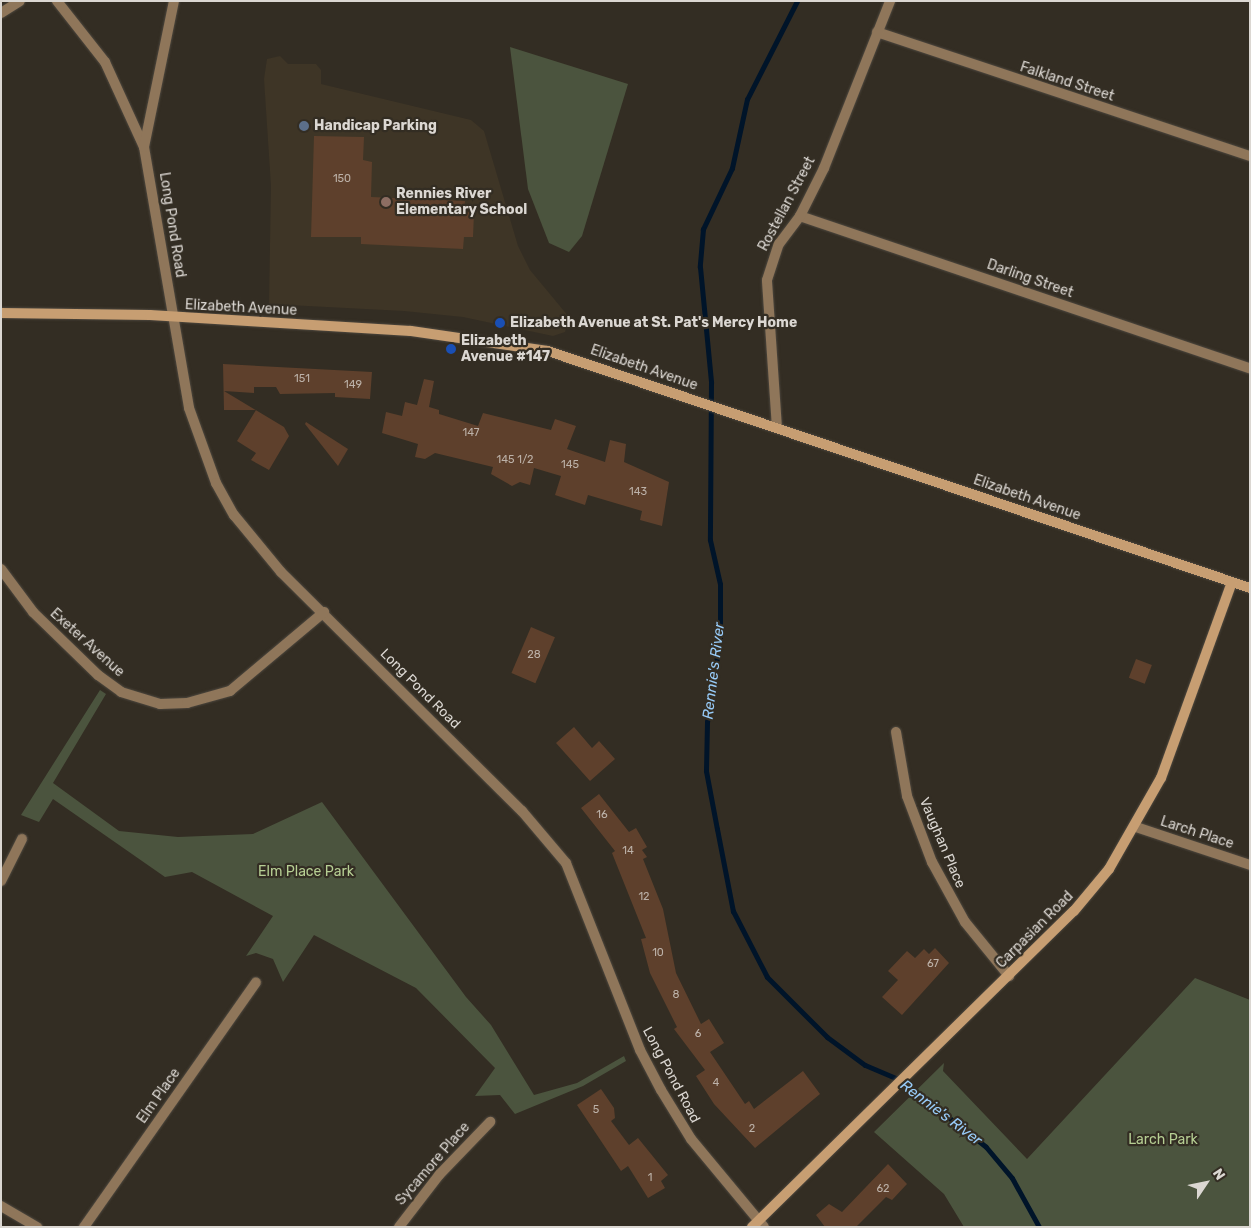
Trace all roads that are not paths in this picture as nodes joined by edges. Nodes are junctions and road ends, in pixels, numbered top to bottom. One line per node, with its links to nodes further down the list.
1 (20, 1): 5 (street)
2 (58, 1): 7 (street, Long Pond Road)
3 (174, 1): 7 (street)
4 (890, 1): 6 (street, Rostellan Street)
5 (1, 13)
6 (877, 32): 8 (street, Falkland Street); 9 (street, Rostellan Street)
7 (144, 147): 11 (street, Long Pond Road)
8 (1250, 156)
9 (800, 216): 12 (street, Darling Street); 13 (street, Rostellan Street)
10 (1, 313): 11 (main road, Elizabeth Avenue)
11 (173, 317): 13 (main road, Elizabeth Avenue); 17 (street, Long Pond Road)
12 (1250, 368)
13 (777, 428): 15 (main road, Elizabeth Avenue)
14 (1, 569): 17 (street, Exeter Avenue)
15 (1232, 582): 16 (main road, Elizabeth Avenue); 19 (main road, Carpasian Road)
16 (1250, 588)
17 (324, 612): 27 (street, Long Pond Road)
18 (896, 732): 23 (street, Vaughan Place)
19 (1136, 827): 21 (street, Larch Place); 23 (main road, Carpasian Road)
20 (22, 839): 22 (street)
21 (1250, 865)
22 (1, 881)
23 (1009, 976): 27 (main road, Carpasian Road)
24 (256, 982): 29 (street, Elm Place)
25 (490, 1122): 30 (street, Sycamore Place)
26 (1, 1206): 28 (street)
27 (758, 1225)
28 (37, 1227)
29 (84, 1227)
30 (399, 1227)

